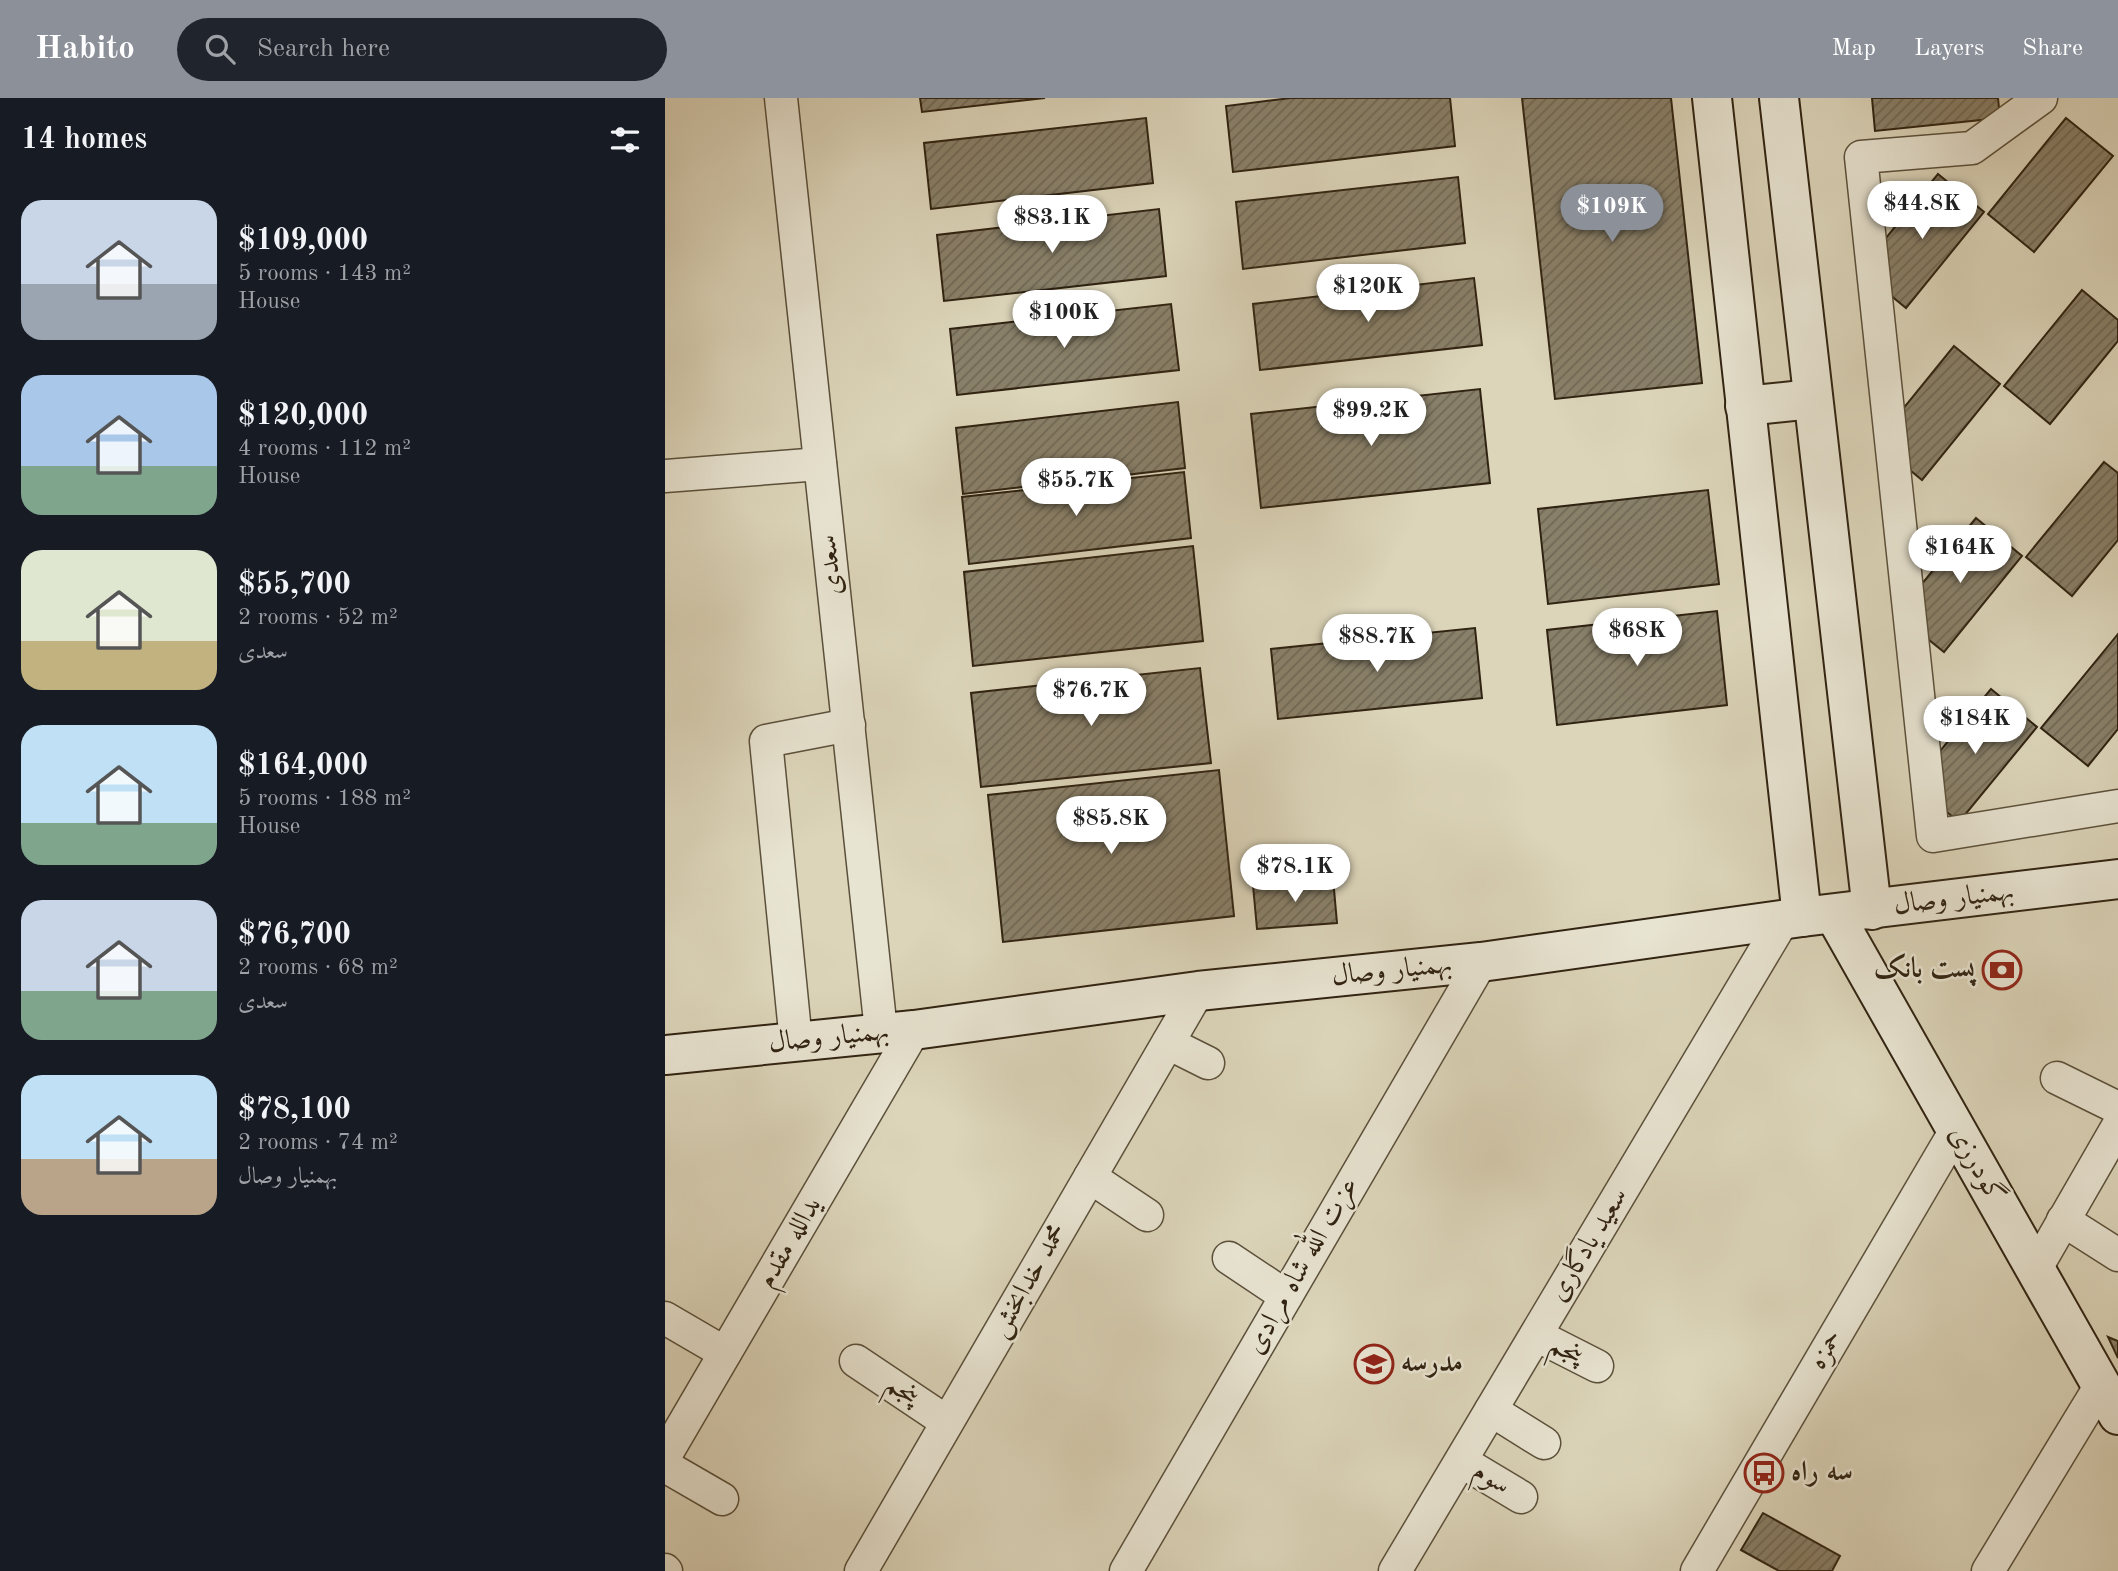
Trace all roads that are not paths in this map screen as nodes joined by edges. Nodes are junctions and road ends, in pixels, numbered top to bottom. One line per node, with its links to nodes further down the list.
1 (781, 98): 7 (street, سعدی)
2 (1712, 98): 6 (street)
3 (1779, 98): 5 (street)
4 (2041, 98): 10 (street)
5 (1812, 399): 6 (street); 12 (street)
6 (1745, 406): 13 (street)
7 (820, 464): 8 (street); 9 (street, سعدی)
8 (665, 476)
9 (849, 725): 16 (street, سعدی); 17 (street)
10 (2118, 806)
11 (2118, 878): 12 (street, بهمنیار وصال)
12 (1872, 909): 13 (street, بهمنیار وصال)
13 (1806, 917): 14 (street, بهمنیار وصال); 24 (street, گودرزی); 33 (street, سعید یادگاری)
14 (1481, 962): 15 (street, بهمنیار وصال); 31 (street, عزت الله شاه مرادی)
15 (1198, 991): 16 (street, بهمنیار وصال); 18 (street, محمد خدابخش)
16 (898, 1031): 17 (street, بهمنیار وصال); 34 (street, یدالله مقدم)
17 (796, 1042): 19 (street, بهمنیار وصال)
18 (1168, 1043): 20 (street); 25 (street, محمد خدابخش)
19 (665, 1055)
20 (1208, 1063)
21 (2057, 1078): 22 (street)
22 (2118, 1108)
23 (2118, 1126): 27 (street)
24 (1956, 1130): 30 (street, گودرزی); 49 (street, حمزه)
25 (1090, 1177): 26 (street); 39 (street, محمد خدابخش)
26 (1147, 1215)
27 (2063, 1220): 28 (street); 30 (street)
28 (2118, 1255)
29 (1229, 1258): 31 (street)
30 (2035, 1270): 37 (street, گودرزی)
31 (1286, 1296): 47 (street, عزت الله شاه مرادی)
32 (665, 1318): 34 (street)
33 (1536, 1335): 36 (street, پنجم); 38 (street, سعید یادگاری)
34 (725, 1353): 41 (street, یدالله مقدم)
35 (856, 1361): 39 (street, پنجم)
36 (1597, 1366)
37 (2109, 1400): 50 (street)
38 (1491, 1410): 40 (street); 42 (street, سعید یادگاری)
39 (947, 1422): 46 (street, محمد خدابخش)
40 (1544, 1443)
41 (665, 1456)
42 (1461, 1461): 44 (street, سوم); 48 (street, سعید یادگاری)
43 (665, 1466): 45 (street)
44 (1521, 1497)
45 (722, 1499)
46 (861, 1571)
47 (1126, 1571)
48 (1395, 1571)
49 (1696, 1571)
50 (1988, 1571)

